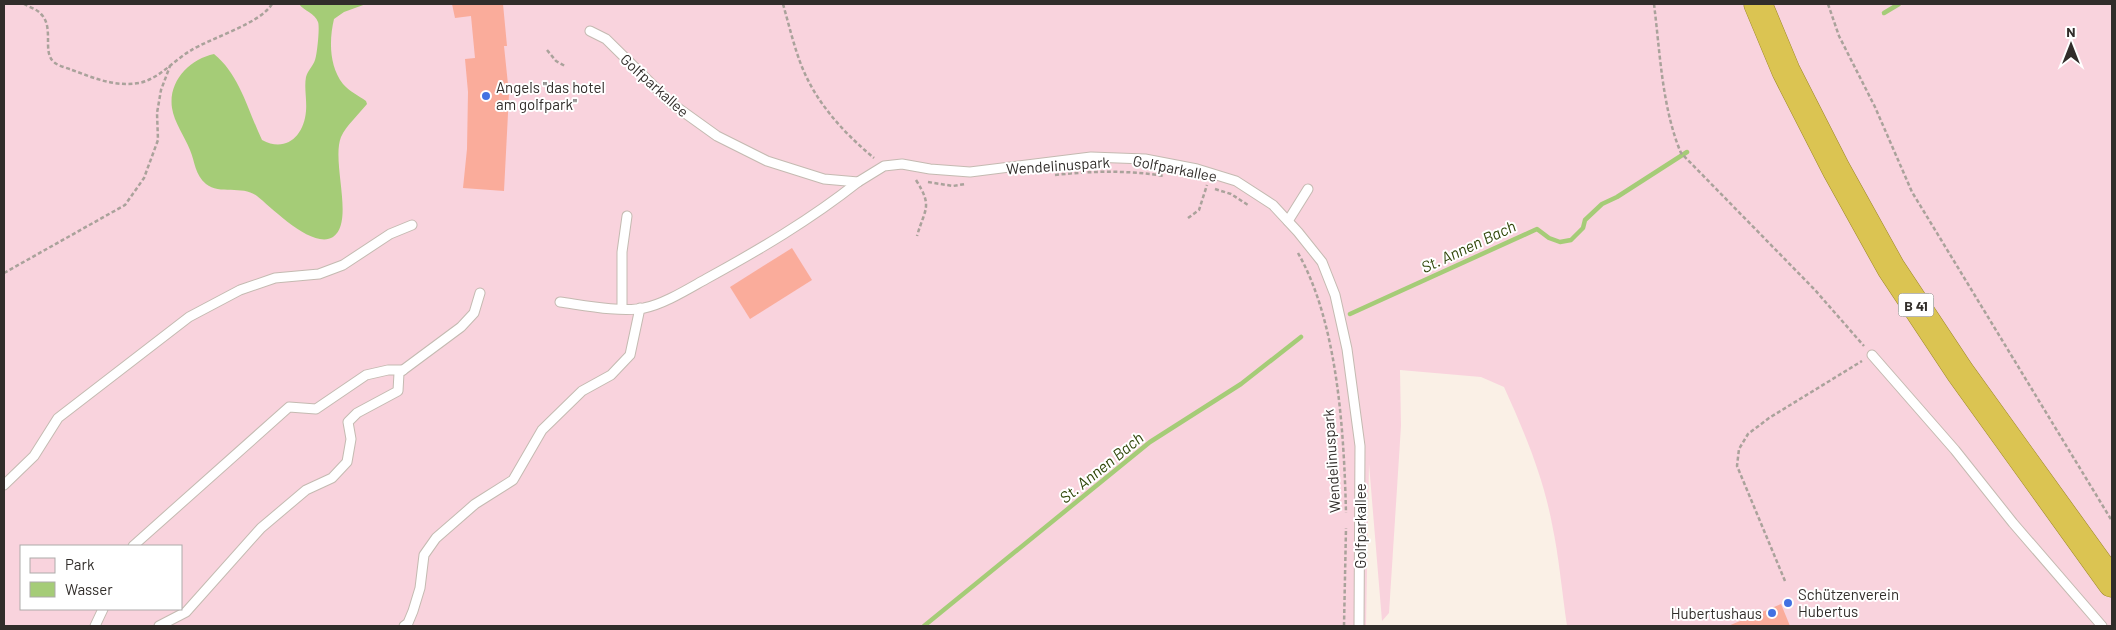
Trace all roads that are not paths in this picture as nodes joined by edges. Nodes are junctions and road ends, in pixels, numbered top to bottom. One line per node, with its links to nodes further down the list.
1 (1758, 4): 16 (highway, B 41)
2 (590, 31): 3 (lane, Golfparkallee)
3 (858, 182): 6 (lane, Golfparkallee); 11 (lane)
4 (1308, 189): 6 (lane)
5 (627, 216): 10 (lane)
6 (1288, 221): 21 (lane, Golfparkallee)
7 (412, 225): 14 (lane)
8 (480, 294): 13 (lane)
9 (560, 302): 10 (lane)
10 (622, 308): 11 (lane)
11 (640, 308): 20 (lane)
12 (1872, 355): 22 (lane)
13 (403, 370): 15 (lane); 19 (lane)
14 (4, 485)
15 (134, 545)
16 (2112, 583)
17 (103, 610): 18 (lane)
18 (95, 626)
19 (159, 626)
20 (404, 626)
21 (1359, 626)
22 (2102, 626)

